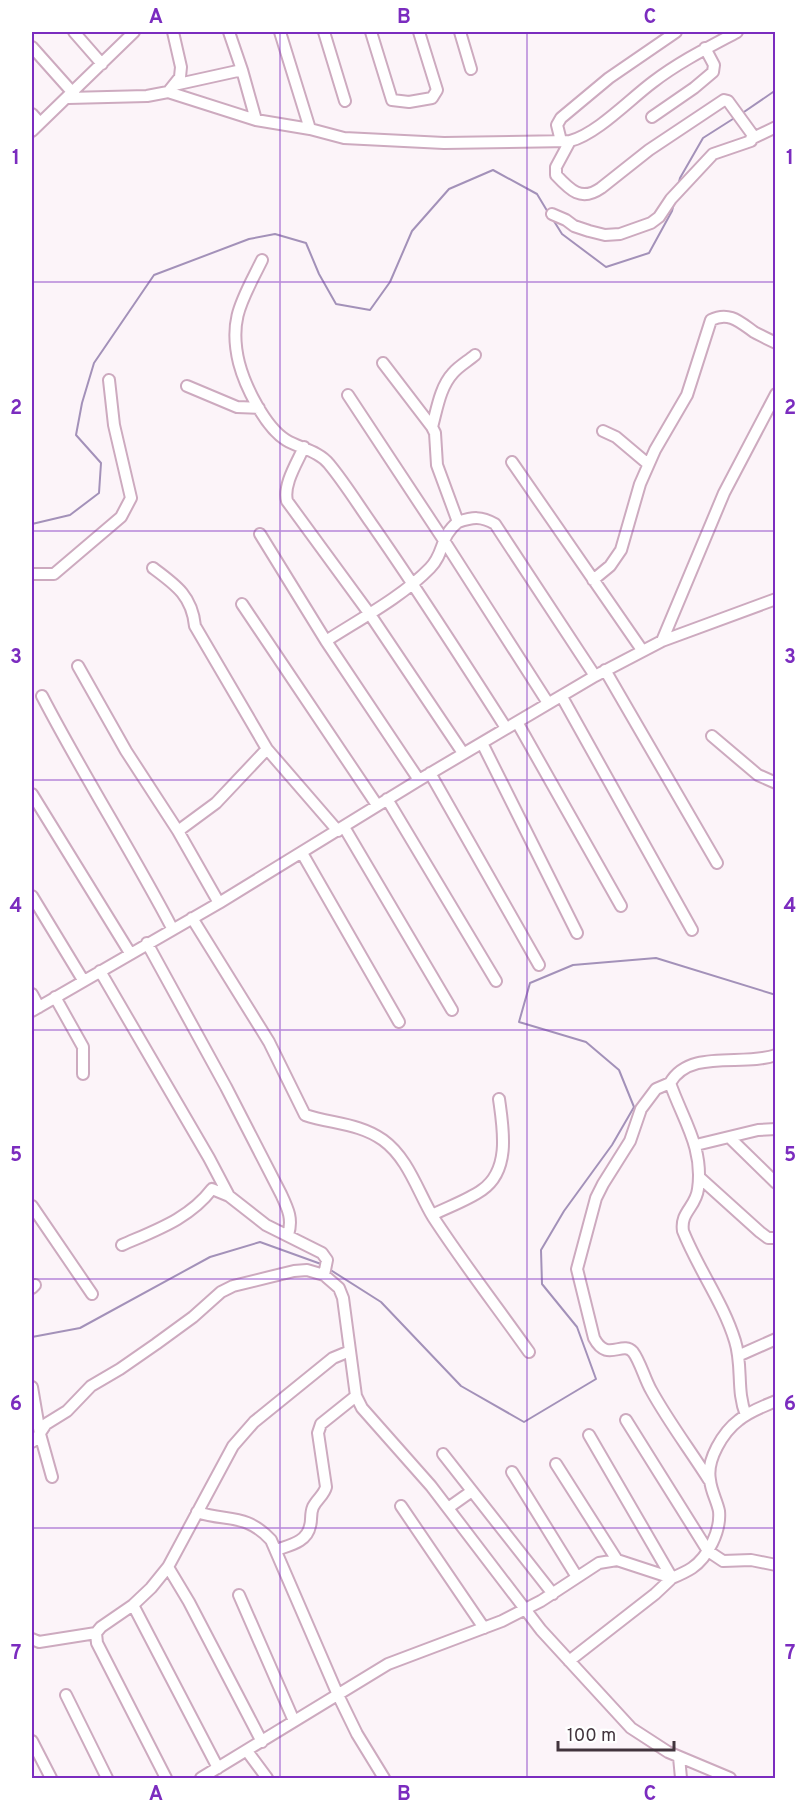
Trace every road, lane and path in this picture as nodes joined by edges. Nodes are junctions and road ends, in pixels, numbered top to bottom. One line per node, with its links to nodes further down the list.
1 (74, 32): 14 (street)
2 (133, 32): 14 (street)
3 (173, 32): 17 (street)
4 (229, 32): 16 (street)
5 (280, 32): 25 (street)
6 (324, 32): 19 (street)
7 (371, 32): 8 (street)
8 (419, 32)
9 (460, 32): 15 (street)
10 (676, 32): 28 (street)
11 (737, 32): 13 (street)
12 (32, 47): 18 (street)
13 (705, 48): 21 (street); 28 (street)
14 (102, 64): 18 (street)
15 (471, 69)
16 (242, 70): 17 (street); 22 (street)
17 (171, 88): 18 (street); 22 (street)
18 (70, 95): 23 (street)
19 (345, 100)
20 (32, 114): 23 (street)
21 (652, 117)
22 (256, 120): 25 (street)
23 (40, 123): 26 (street)
24 (776, 127): 27 (street)
25 (310, 129): 28 (street)
26 (32, 131)
27 (752, 136): 28 (street); 29 (street)
28 (565, 141)
29 (552, 214)
30 (262, 260): 38 (street)
31 (776, 343): 43 (street)
32 (475, 355): 39 (street)
33 (382, 363): 39 (street)
34 (110, 380): 48 (street)
35 (187, 386): 38 (street)
36 (348, 394): 46 (street)
37 (776, 394): 55 (street)
38 (259, 408): 41 (street)
39 (432, 427): 44 (street)
40 (603, 431): 43 (street)
41 (304, 447): 50 (street); 53 (street)
42 (512, 462): 49 (street)
43 (648, 464): 49 (street)
44 (458, 522): 46 (street); 59 (street)
45 (260, 534): 54 (street)
46 (443, 538): 50 (street); 62 (street)
47 (153, 568): 67 (street)
48 (32, 574)
49 (592, 579): 56 (street)
50 (414, 584): 53 (street); 64 (street)
51 (776, 599): 55 (street)
52 (242, 604): 73 (street)
53 (369, 613): 54 (street); 68 (street)
54 (326, 640): 70 (street)
55 (662, 641): 56 (street)
56 (642, 650): 58 (street)
57 (78, 666): 75 (street)
58 (606, 670): 59 (street); 77 (street)
59 (595, 676): 61 (street)
60 (42, 696): 82 (street)
61 (562, 697): 62 (street); 83 (street)
62 (548, 704): 63 (street)
63 (517, 722): 64 (street); 80 (street)
64 (506, 729): 66 (street)
65 (712, 736): 71 (street)
66 (482, 743): 68 (street); 84 (street)
67 (267, 750): 74 (street); 75 (street)
68 (464, 753): 69 (street)
69 (430, 774): 70 (street); 87 (street)
70 (419, 780): 73 (street)
71 (776, 783)
72 (32, 794): 86 (street)
73 (382, 802): 74 (street); 90 (street)
74 (341, 829): 76 (street); 94 (street)
75 (178, 831): 79 (street)
76 (302, 853): 79 (street); 95 (street)
77 (717, 862)
78 (32, 896): 89 (street)
79 (219, 903): 81 (street)
80 (621, 906)
81 (192, 918): 82 (street); 107 (street)
82 (172, 928): 85 (street)
83 (692, 930)
84 (577, 933)
85 (147, 943): 86 (street); 108 (street)
86 (130, 953): 88 (street)
87 (538, 965)
88 (100, 971): 89 (street); 105 (street)
89 (83, 980): 92 (street)
90 (496, 981)
91 (32, 994): 93 (street)
92 (55, 997): 93 (street); 97 (street)
93 (35, 1009)
94 (452, 1010)
95 (399, 1022)
96 (776, 1054): 98 (street)
97 (83, 1074)
98 (670, 1083): 102 (street); 128 (street)
99 (499, 1098): 107 (street)
100 (776, 1129): 101 (street)
101 (730, 1138): 102 (street); 104 (street)
102 (696, 1145): 103 (street)
103 (699, 1177): 109 (street); 116 (street)
104 (776, 1183)
105 (228, 1196): 108 (street); 110 (street)
106 (32, 1206): 112 (street)
107 (432, 1215): 115 (street)
108 (288, 1235): 111 (street)
109 (776, 1238)
110 (122, 1245)
111 (324, 1275): 114 (street); 123 (street)
112 (92, 1294)
113 (776, 1339): 116 (street)
114 (350, 1351): 118 (street); 132 (street)
115 (530, 1352)
116 (740, 1355): 120 (street)
117 (32, 1387): 123 (street)
118 (356, 1396): 131 (street); 133 (street)
119 (774, 1404): 120 (street)
120 (746, 1415): 128 (street)
121 (626, 1420): 134 (street)
122 (589, 1435): 139 (street)
123 (36, 1438): 127 (street)
124 (443, 1454): 129 (street)
125 (556, 1464): 135 (street)
126 (512, 1472): 138 (street)
127 (52, 1477)
128 (710, 1480): 134 (street)
129 (472, 1491): 131 (street); 140 (street)
130 (401, 1506): 144 (street)
131 (448, 1509): 143 (street)
132 (197, 1512): 133 (street); 137 (street)
133 (276, 1550): 149 (street)
134 (708, 1551): 136 (street); 139 (street)
135 (617, 1560): 138 (street); 139 (street)
136 (776, 1565)
137 (168, 1567): 142 (street); 152 (street)
138 (577, 1577): 140 (street)
139 (672, 1578): 147 (street)
140 (553, 1594): 143 (street)
141 (239, 1595): 150 (street)
142 (133, 1605): 145 (street); 155 (street)
143 (525, 1610): 144 (street); 147 (street)
144 (484, 1628): 149 (street)
145 (96, 1633): 146 (street); 158 (street)
146 (32, 1639)
147 (569, 1661): 154 (street)
148 (66, 1695): 157 (street)
149 (338, 1695): 150 (street); 161 (street)
150 (294, 1721): 152 (street)
151 (32, 1741): 156 (street)
152 (261, 1742): 153 (street)
153 (248, 1751): 155 (street); 160 (street)
154 (679, 1756): 162 (street); 163 (street)
155 (218, 1768): 159 (street)
156 (51, 1779)
157 (107, 1779)
158 (166, 1779)
159 (201, 1779)
160 (267, 1779)
161 (384, 1779)
162 (681, 1779)
163 (730, 1779)

